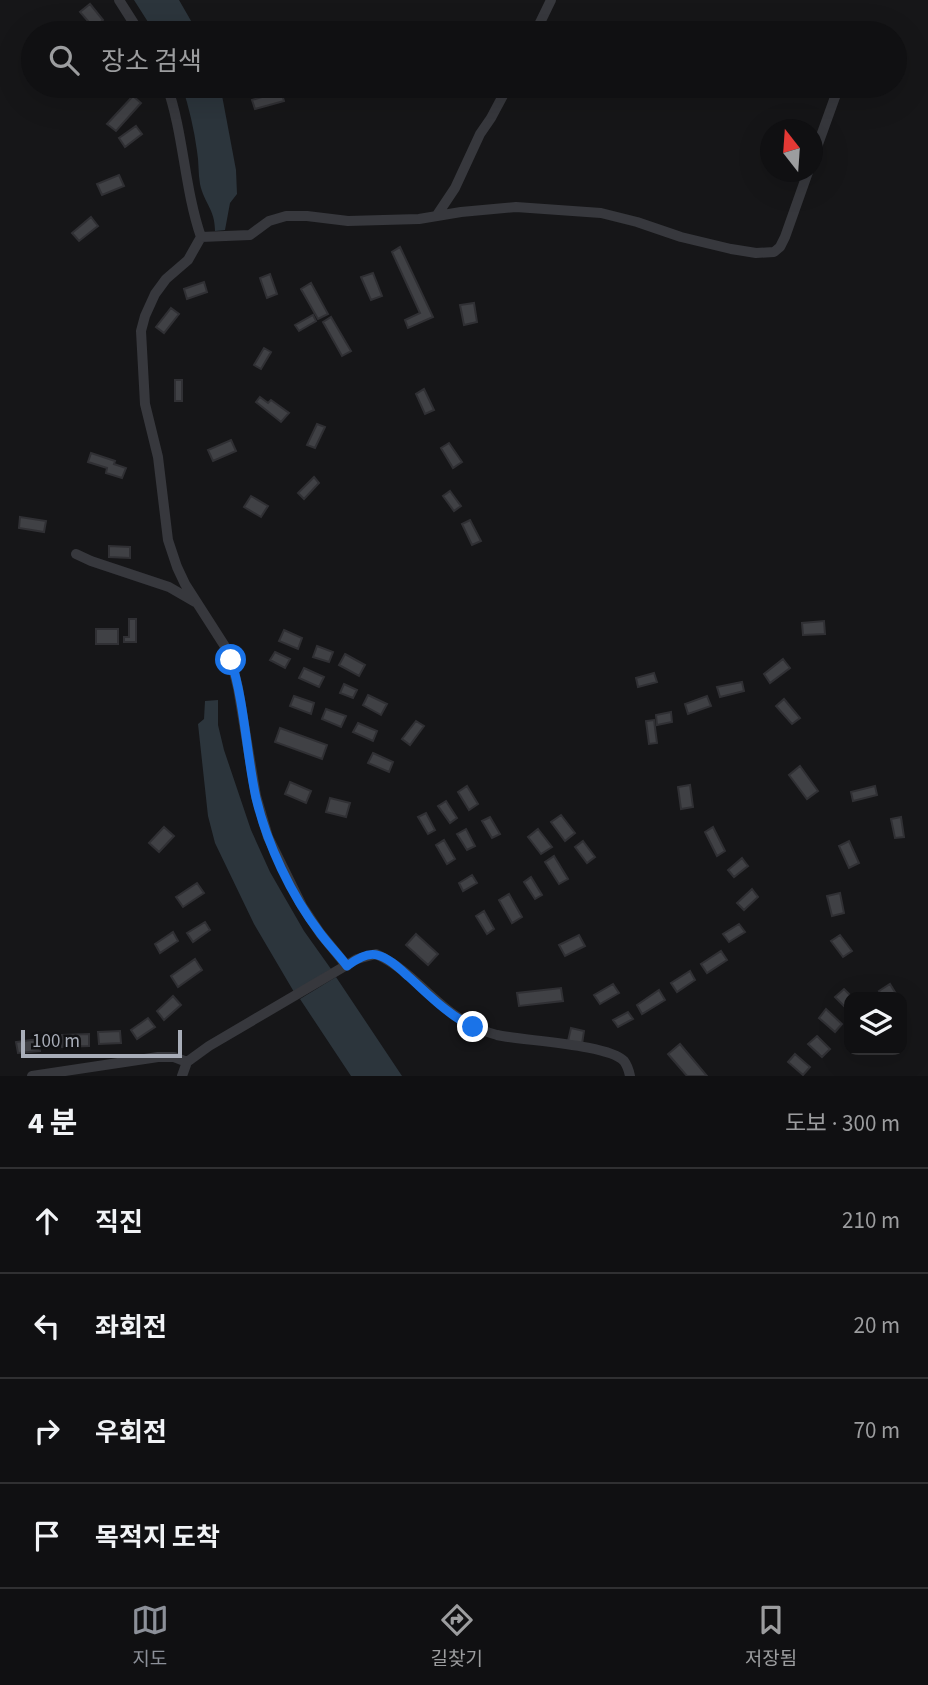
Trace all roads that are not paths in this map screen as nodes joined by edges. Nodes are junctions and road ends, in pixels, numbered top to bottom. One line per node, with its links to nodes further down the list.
1 (119, 0): 3 (street)
2 (551, 0): 4 (street)
3 (132, 21)
4 (541, 21)
5 (170, 98): 11 (street)
6 (502, 98): 10 (street)
7 (835, 98): 8 (street)
8 (823, 130)
9 (804, 182): 10 (street)
10 (437, 215): 11 (street)
11 (201, 237): 13 (street)
12 (76, 554): 13 (street)
13 (195, 602): 14 (street)
14 (343, 968): 15 (street); 18 (street)
15 (187, 1062): 16 (street); 17 (street)
16 (32, 1076)
17 (182, 1076)
18 (630, 1076)

